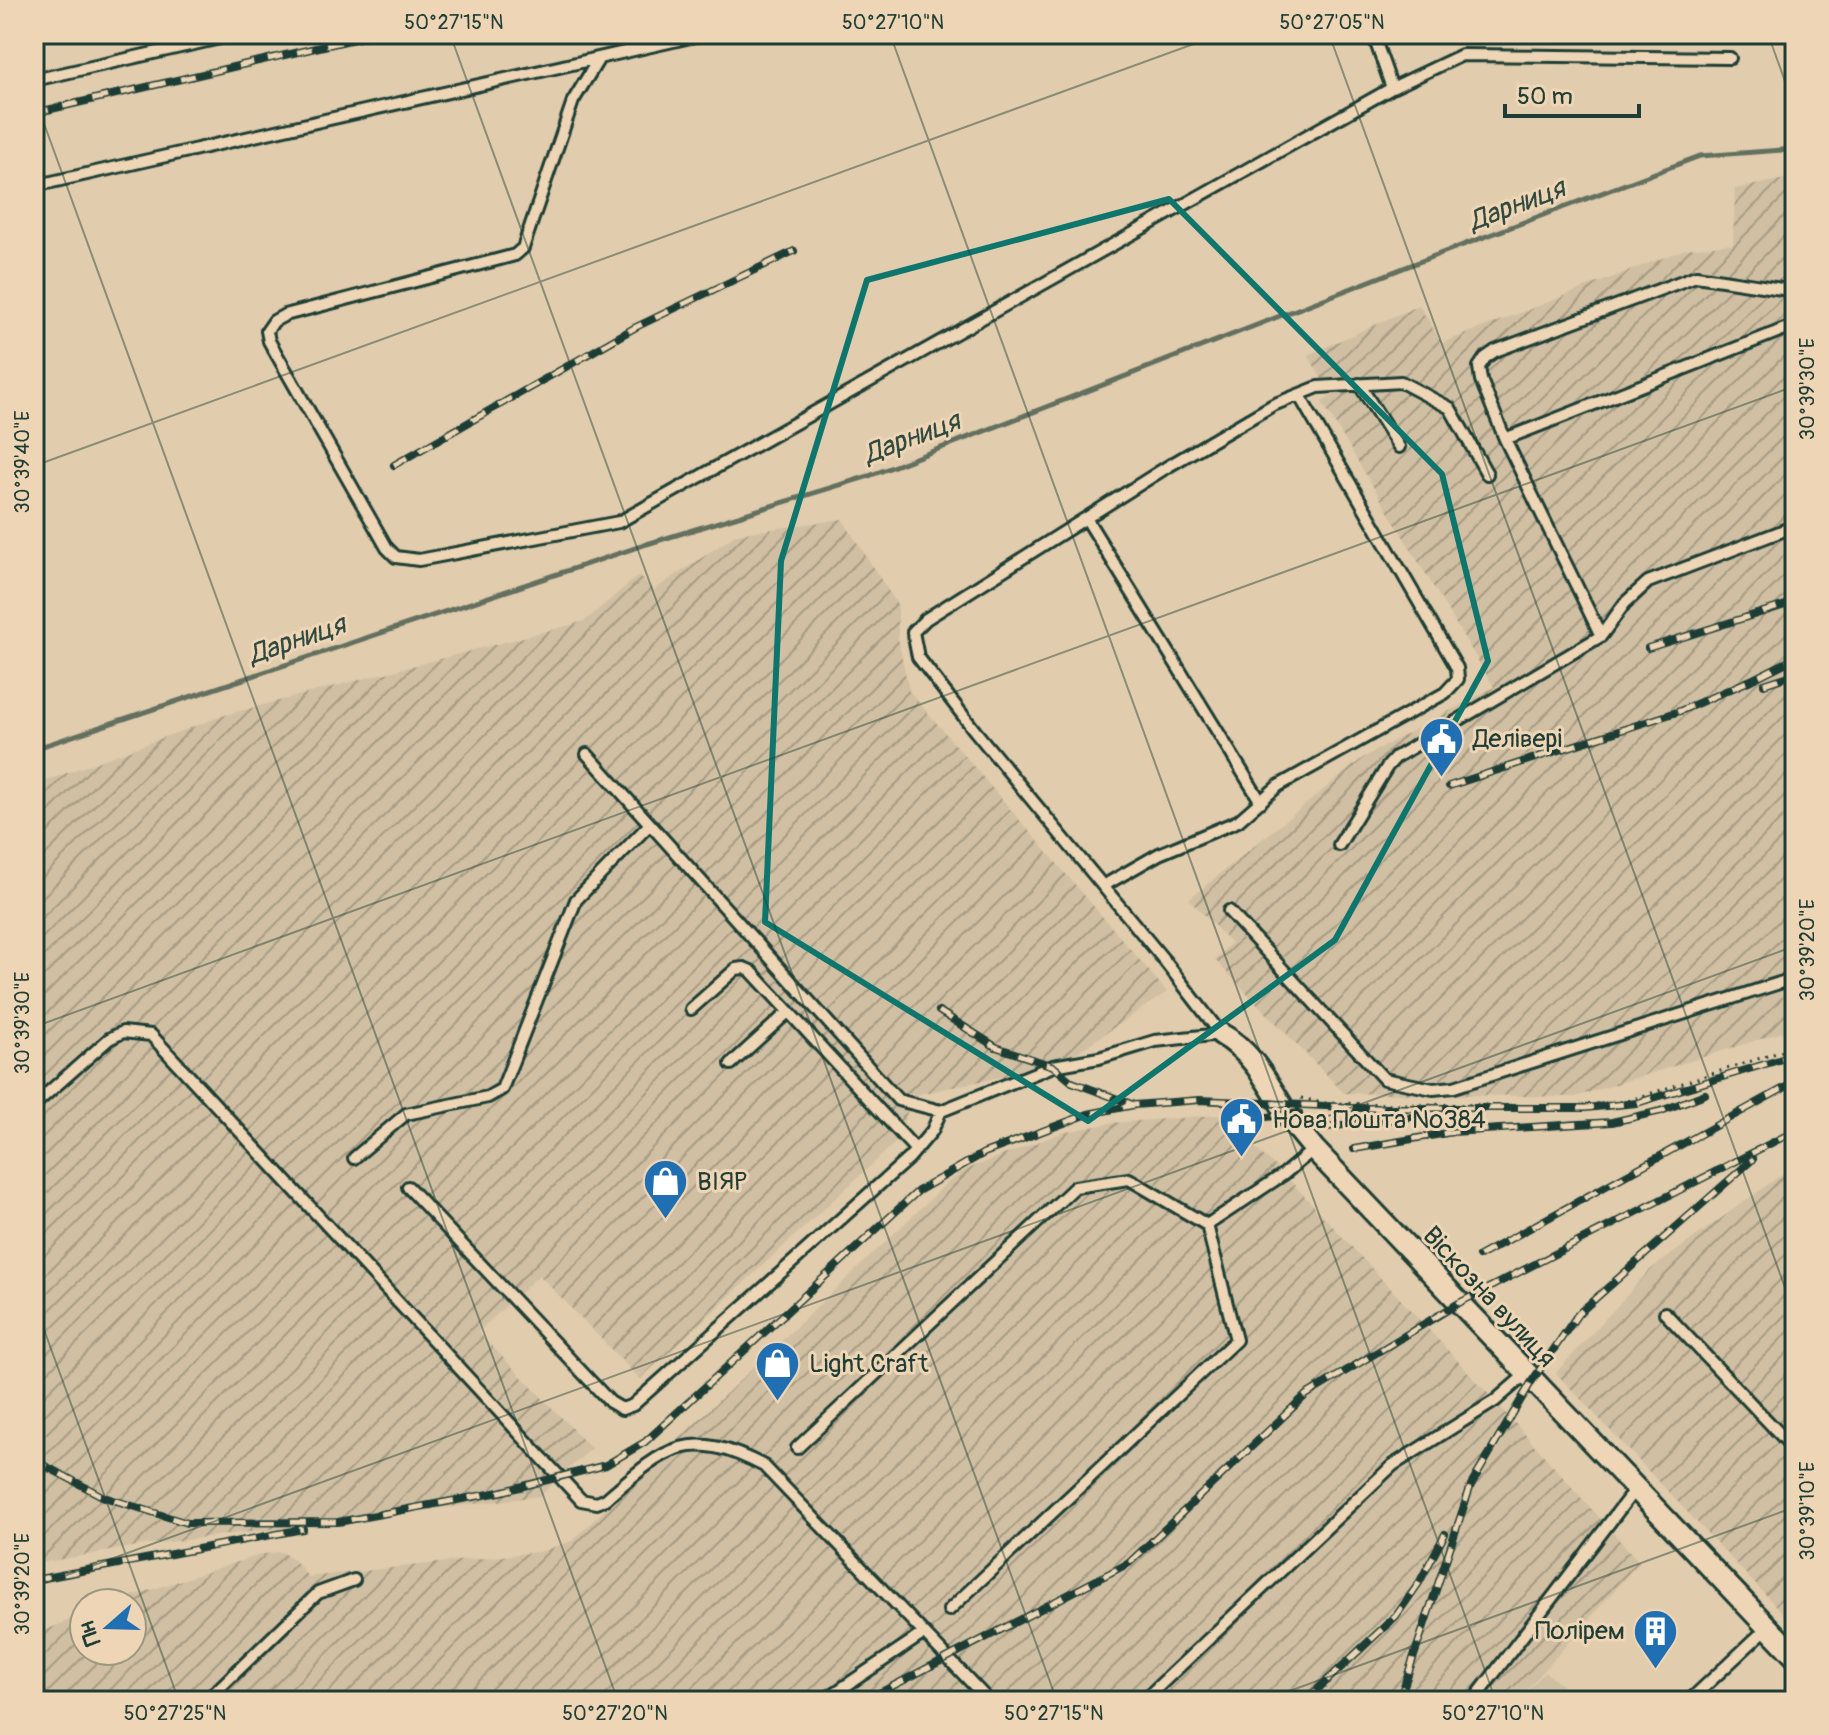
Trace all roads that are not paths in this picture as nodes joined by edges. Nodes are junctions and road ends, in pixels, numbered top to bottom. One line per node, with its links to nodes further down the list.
1 (238, 34): 6 (lane)
2 (704, 34): 5 (lane)
3 (1373, 34): 7 (lane)
4 (1730, 58): 7 (lane)
5 (598, 60): 7 (lane); 8 (lane)
6 (34, 80)
7 (1392, 88)
8 (34, 186)
9 (1795, 291): 13 (lane)
10 (1795, 325): 13 (lane)
11 (1359, 384): 12 (lane); 14 (lane); 15 (lane)
12 (1299, 395): 16 (lane); 20 (lane)
13 (1505, 439): 18 (lane)
14 (1399, 447)
15 (1487, 474)
16 (1086, 518): 20 (lane); 23 (lane, Віскозна вулиця)
17 (1795, 526): 18 (lane)
18 (1601, 636): 22 (lane)
19 (587, 754): 21 (lane)
20 (1261, 802): 23 (lane)
21 (650, 824): 31 (lane); 34 (lane)
22 (1339, 845)
23 (1103, 886): 28 (lane, Віскозна вулиця)
24 (1229, 911): 25 (lane)
25 (1795, 978)
26 (691, 1009): 27 (lane)
27 (788, 1012): 29 (lane); 33 (lane)
28 (1221, 1034): 31 (lane); 32 (street, Віскозна вулиця)
29 (731, 1064)
30 (34, 1105): 45 (lane)
31 (941, 1111): 33 (lane)
32 (1314, 1149): 36 (lane); 38 (street, Віскозна вулиця)
33 (916, 1150): 35 (lane)
34 (354, 1158)
35 (408, 1187)
36 (1207, 1225): 39 (lane); 43 (lane)
37 (1665, 1313): 40 (lane)
38 (1526, 1374): 41 (street, Віскозна вулиця); 50 (lane)
39 (797, 1448)
40 (1795, 1450)
41 (1636, 1488): 44 (street, Віскозна вулиця); 51 (lane)
42 (354, 1580): 47 (lane)
43 (949, 1610)
44 (1768, 1627): 46 (street, Віскозна вулиця); 52 (lane)
45 (924, 1633): 48 (lane); 49 (lane)
46 (1795, 1656)
47 (206, 1701)
48 (823, 1701)
49 (989, 1701)
50 (1143, 1701)
51 (1473, 1701)
52 (1689, 1701)

